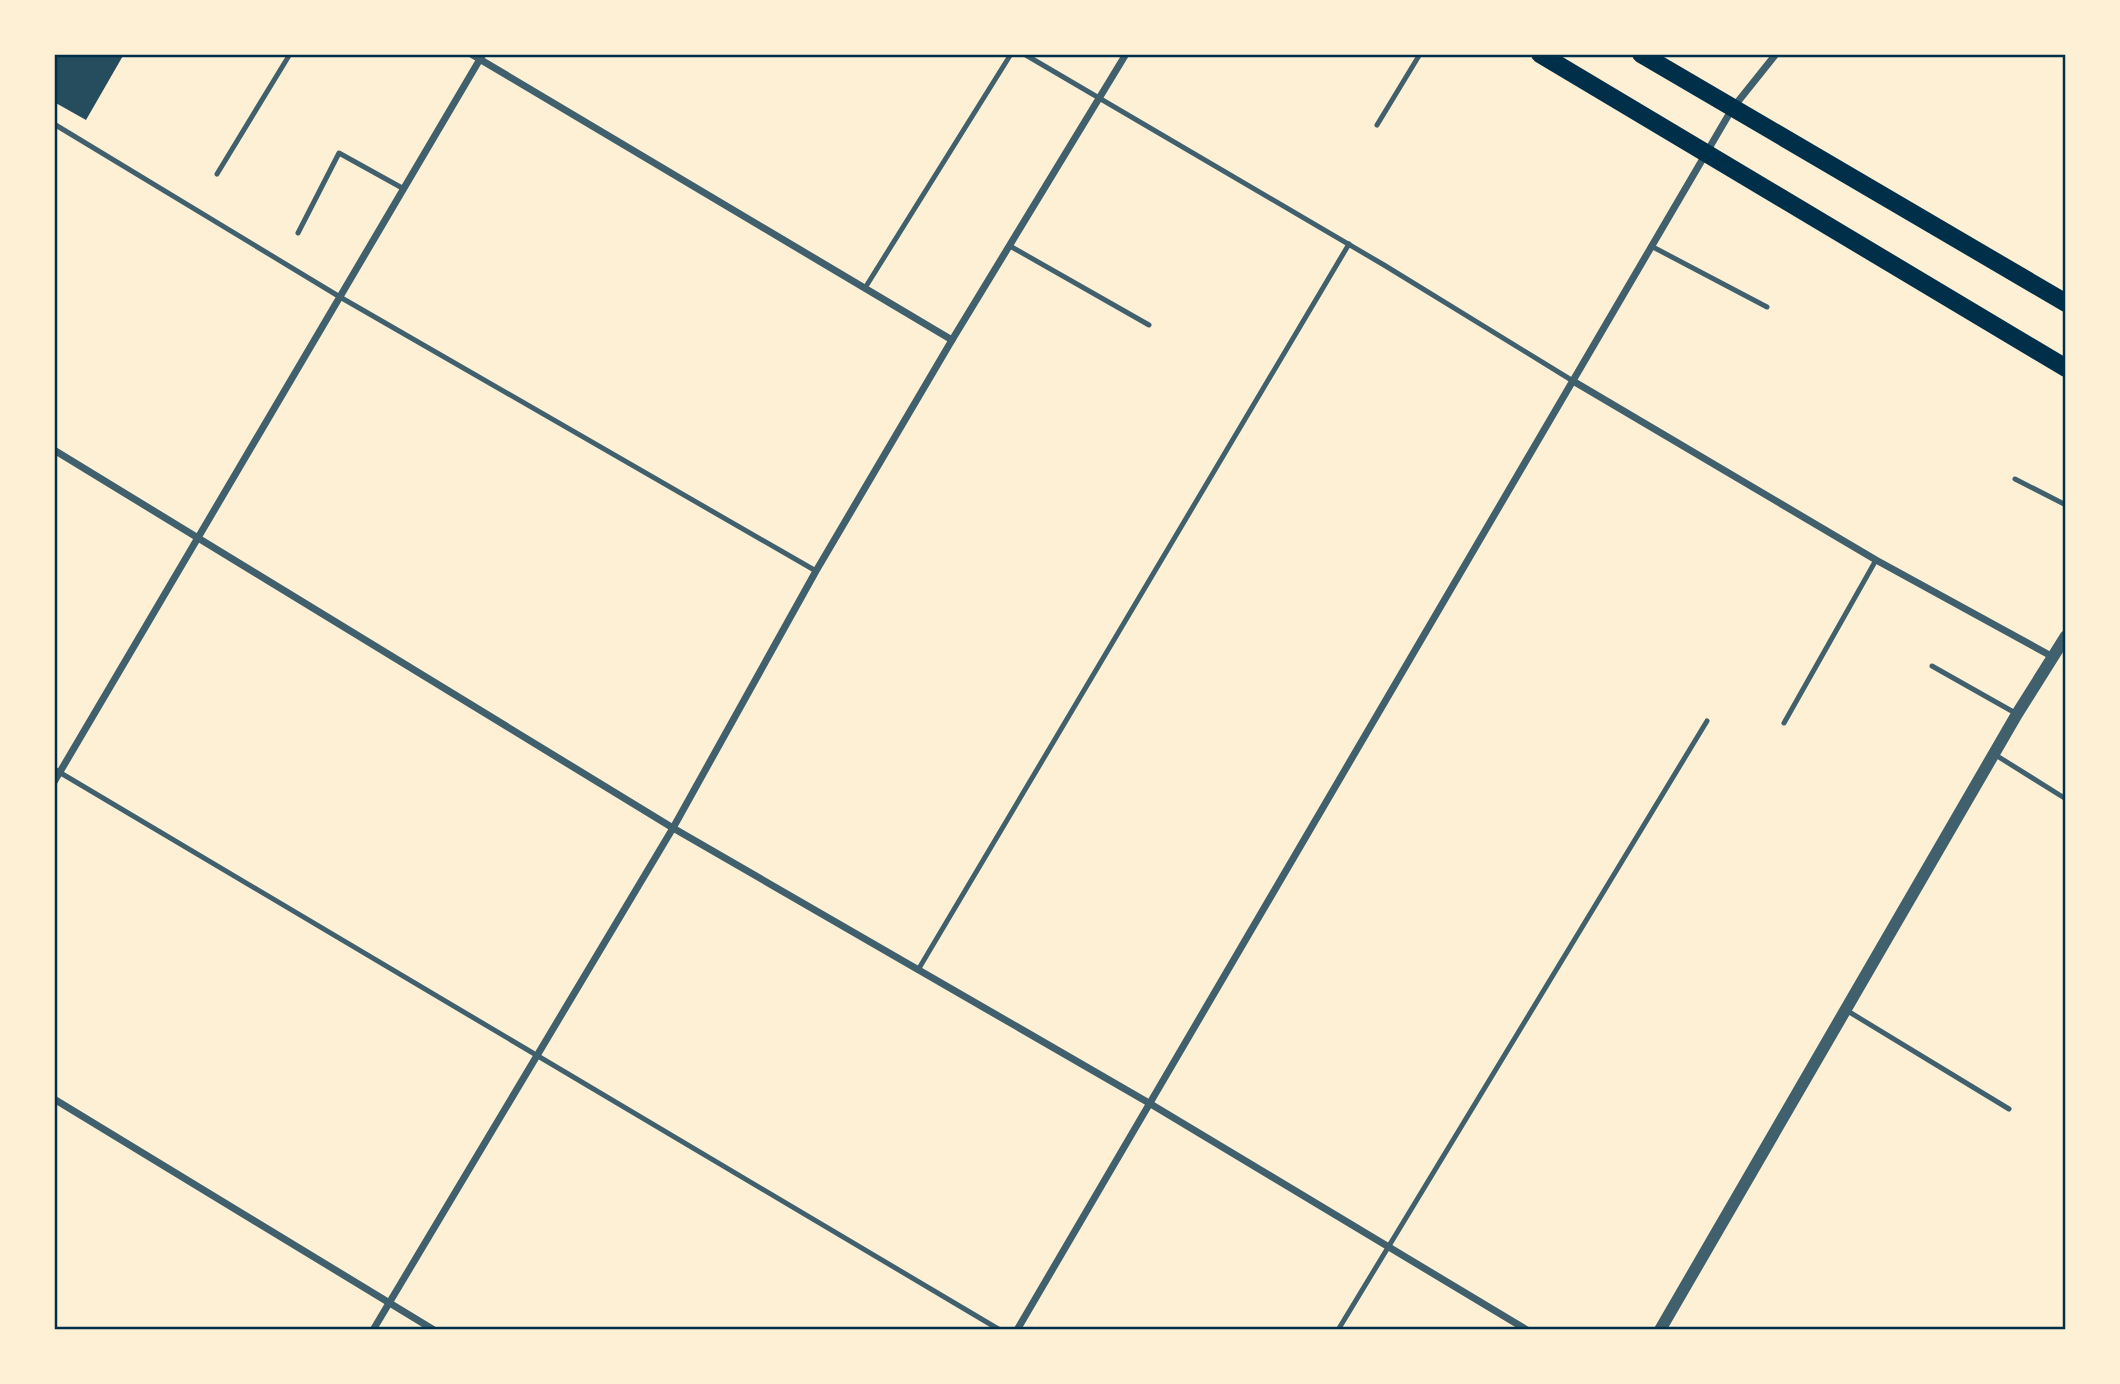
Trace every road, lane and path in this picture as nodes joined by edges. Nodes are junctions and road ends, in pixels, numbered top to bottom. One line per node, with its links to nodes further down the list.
1 (290, 54): 16 (lane)
2 (471, 54): 10 (street)
3 (1010, 54): 22 (lane)
4 (1024, 54): 11 (lane)
5 (1126, 54): 11 (street)
6 (1420, 54): 14 (lane)
7 (1540, 54): 15 (main road)
8 (1641, 54): 12 (main road)
9 (1776, 54): 12 (street)
10 (482, 57): 17 (street); 22 (street)
11 (1099, 99): 19 (lane); 20 (street)
12 (1732, 109): 15 (street); 24 (main road)
13 (54, 124): 23 (lane)
14 (1377, 124)
15 (1705, 154): 21 (street); 28 (main road)
16 (217, 174)
17 (404, 189): 18 (lane); 23 (street)
18 (298, 233)
19 (1349, 244): 29 (lane); 47 (lane)
20 (1010, 246): 26 (lane); 27 (street)
21 (1651, 246): 25 (lane); 29 (street)
22 (865, 288): 27 (street)
23 (340, 296): 33 (street); 35 (lane)
24 (2066, 303)
25 (1767, 307)
26 (1149, 325)
27 (952, 340): 35 (street)
28 (2066, 368)
29 (1573, 381): 34 (street); 51 (street)
30 (54, 450): 33 (street)
31 (2015, 479): 32 (lane)
32 (2066, 505)
33 (198, 539): 43 (street); 46 (street)
34 (1876, 560): 37 (street); 41 (lane)
35 (816, 571): 46 (street)
36 (2066, 636): 37 (street)
37 (2053, 657): 39 (street)
38 (1932, 666): 39 (lane)
39 (2017, 714): 42 (street)
40 (1707, 721): 53 (lane)
41 (1784, 723)
42 (1994, 754): 45 (lane); 48 (street)
43 (57, 770): 44 (street); 49 (lane)
44 (54, 782)
45 (2066, 799)
46 (673, 828): 47 (street); 49 (street)
47 (918, 971): 51 (street)
48 (1846, 1010): 52 (lane); 61 (street)
49 (538, 1058): 54 (street); 57 (lane)
50 (54, 1099): 54 (street)
51 (1149, 1103): 53 (street); 58 (street)
52 (2009, 1108)
53 (1388, 1245): 59 (lane); 60 (street)
54 (389, 1304): 55 (street); 56 (street)
55 (373, 1330)
56 (434, 1330)
57 (1000, 1330)
58 (1017, 1330)
59 (1338, 1330)
60 (1527, 1330)
61 (1660, 1330)

